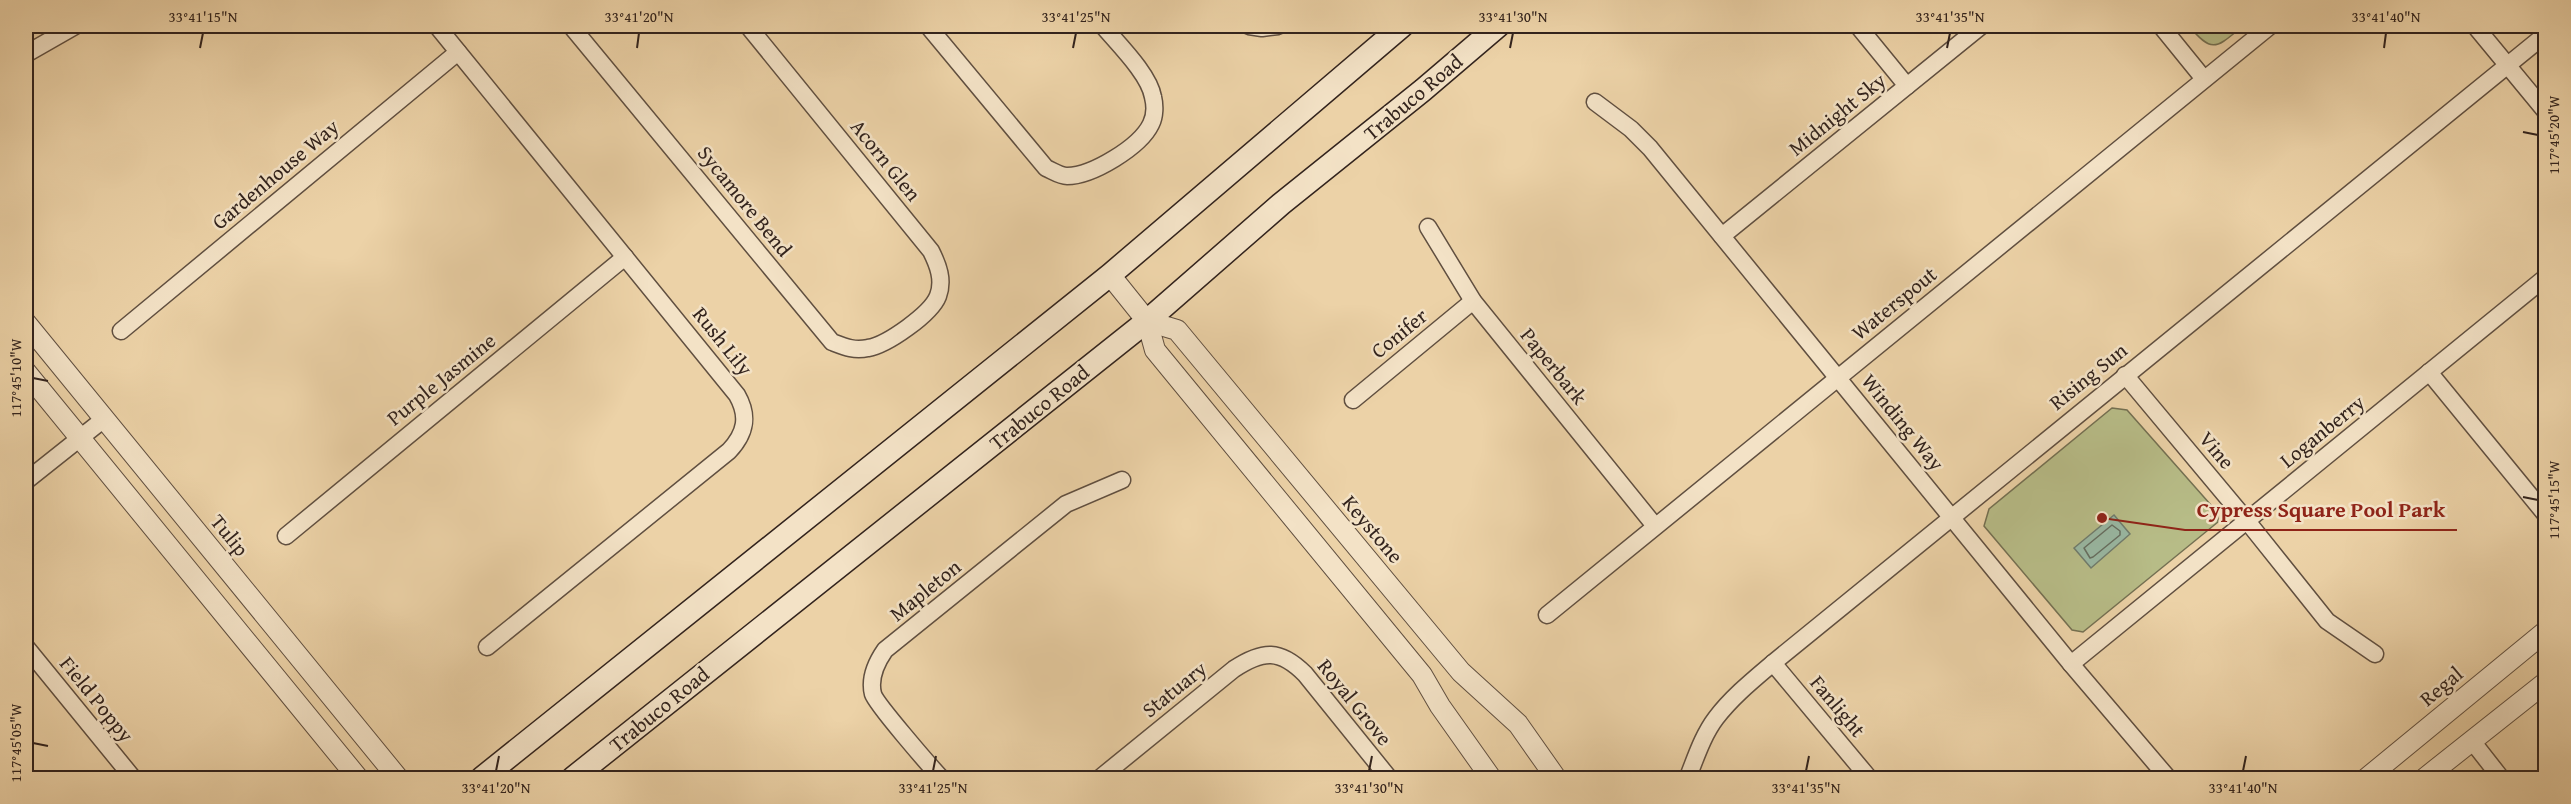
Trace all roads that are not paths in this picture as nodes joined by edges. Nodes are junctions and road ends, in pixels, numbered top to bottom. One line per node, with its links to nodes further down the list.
1 (75, 26): 18 (street)
2 (437, 26): 17 (street, Rush Lily)
3 (572, 26): 32 (street, Sycamore Bend)
4 (748, 26): 32 (street, Acorn Glen)
5 (928, 26): 6 (street)
6 (1103, 26)
7 (1249, 26): 8 (street)
8 (1278, 26)
9 (1402, 26): 27 (main road)
10 (1498, 26): 30 (main road, Trabuco Road)
11 (1858, 26): 21 (street)
12 (1981, 26): 21 (street, Midnight Sky)
13 (2161, 26): 20 (street)
14 (2270, 26): 20 (street, Waterspout)
15 (2475, 26): 19 (street)
16 (2546, 34): 19 (street, Rising Sun)
17 (458, 52): 26 (street, Rush Lily); 33 (street, Gardenhouse Way)
18 (26, 54)
19 (2507, 65): 23 (street); 36 (street, Rising Sun)
20 (2204, 79): 37 (street, Waterspout)
21 (1907, 86): 25 (street, Midnight Sky)
22 (1595, 102): 25 (street, Winding Way)
23 (2546, 112)
24 (1428, 227): 29 (street, Paperbark)
25 (1722, 236): 37 (street, Winding Way)
26 (625, 257): 47 (street, Purple Jasmine); 51 (street, Rush Lily)
27 (1110, 275): 30 (street); 62 (main road)
28 (2546, 277): 35 (street, Loganberry)
29 (1473, 301): 38 (street, Conifer); 46 (street, Paperbark)
30 (1147, 321): 63 (main road, Trabuco Road); 67 (street); 68 (street, Keystone)
31 (26, 323): 39 (street, Tulip)
32 (906, 327)
33 (122, 331)
34 (26, 372): 40 (street)
35 (2429, 372): 43 (street); 45 (street, Loganberry)
36 (2126, 375): 44 (street, Rising Sun); 45 (street, Vine)
37 (1838, 378): 44 (street, Winding Way); 46 (street, Waterspout)
38 (1353, 400)
39 (104, 419): 40 (street); 61 (street, Tulip)
40 (79, 437): 42 (street); 60 (street)
41 (1122, 480): 64 (street, Mapleton)
42 (26, 481)
43 (2546, 515)
44 (1952, 518): 54 (street, Rising Sun); 55 (street, Winding Way)
45 (2247, 521): 52 (street, Vine); 55 (street, Loganberry)
46 (1655, 526): 48 (street, Waterspout)
47 (286, 536)
48 (1547, 615)
49 (2546, 631): 71 (street, Regal)
50 (26, 647): 59 (street, Field Poppy)
51 (487, 647)
52 (2375, 654)
53 (1284, 656): 65 (street, Statuary); 66 (street, Royal Grove)
54 (1773, 663): 58 (street, Rising Sun); 69 (street, Fanlight)
55 (2071, 664): 70 (street, Winding Way)
56 (2546, 682): 57 (street)
57 (2472, 741): 72 (street); 73 (street)
58 (1688, 777)
59 (133, 778)
60 (358, 778)
61 (398, 778)
62 (482, 778)
63 (573, 778)
64 (941, 778)
65 (1100, 778)
66 (1389, 778)
67 (1491, 778)
68 (1556, 778)
69 (1869, 778)
70 (2168, 778)
71 (2367, 778)
72 (2425, 778)
73 (2501, 778)

